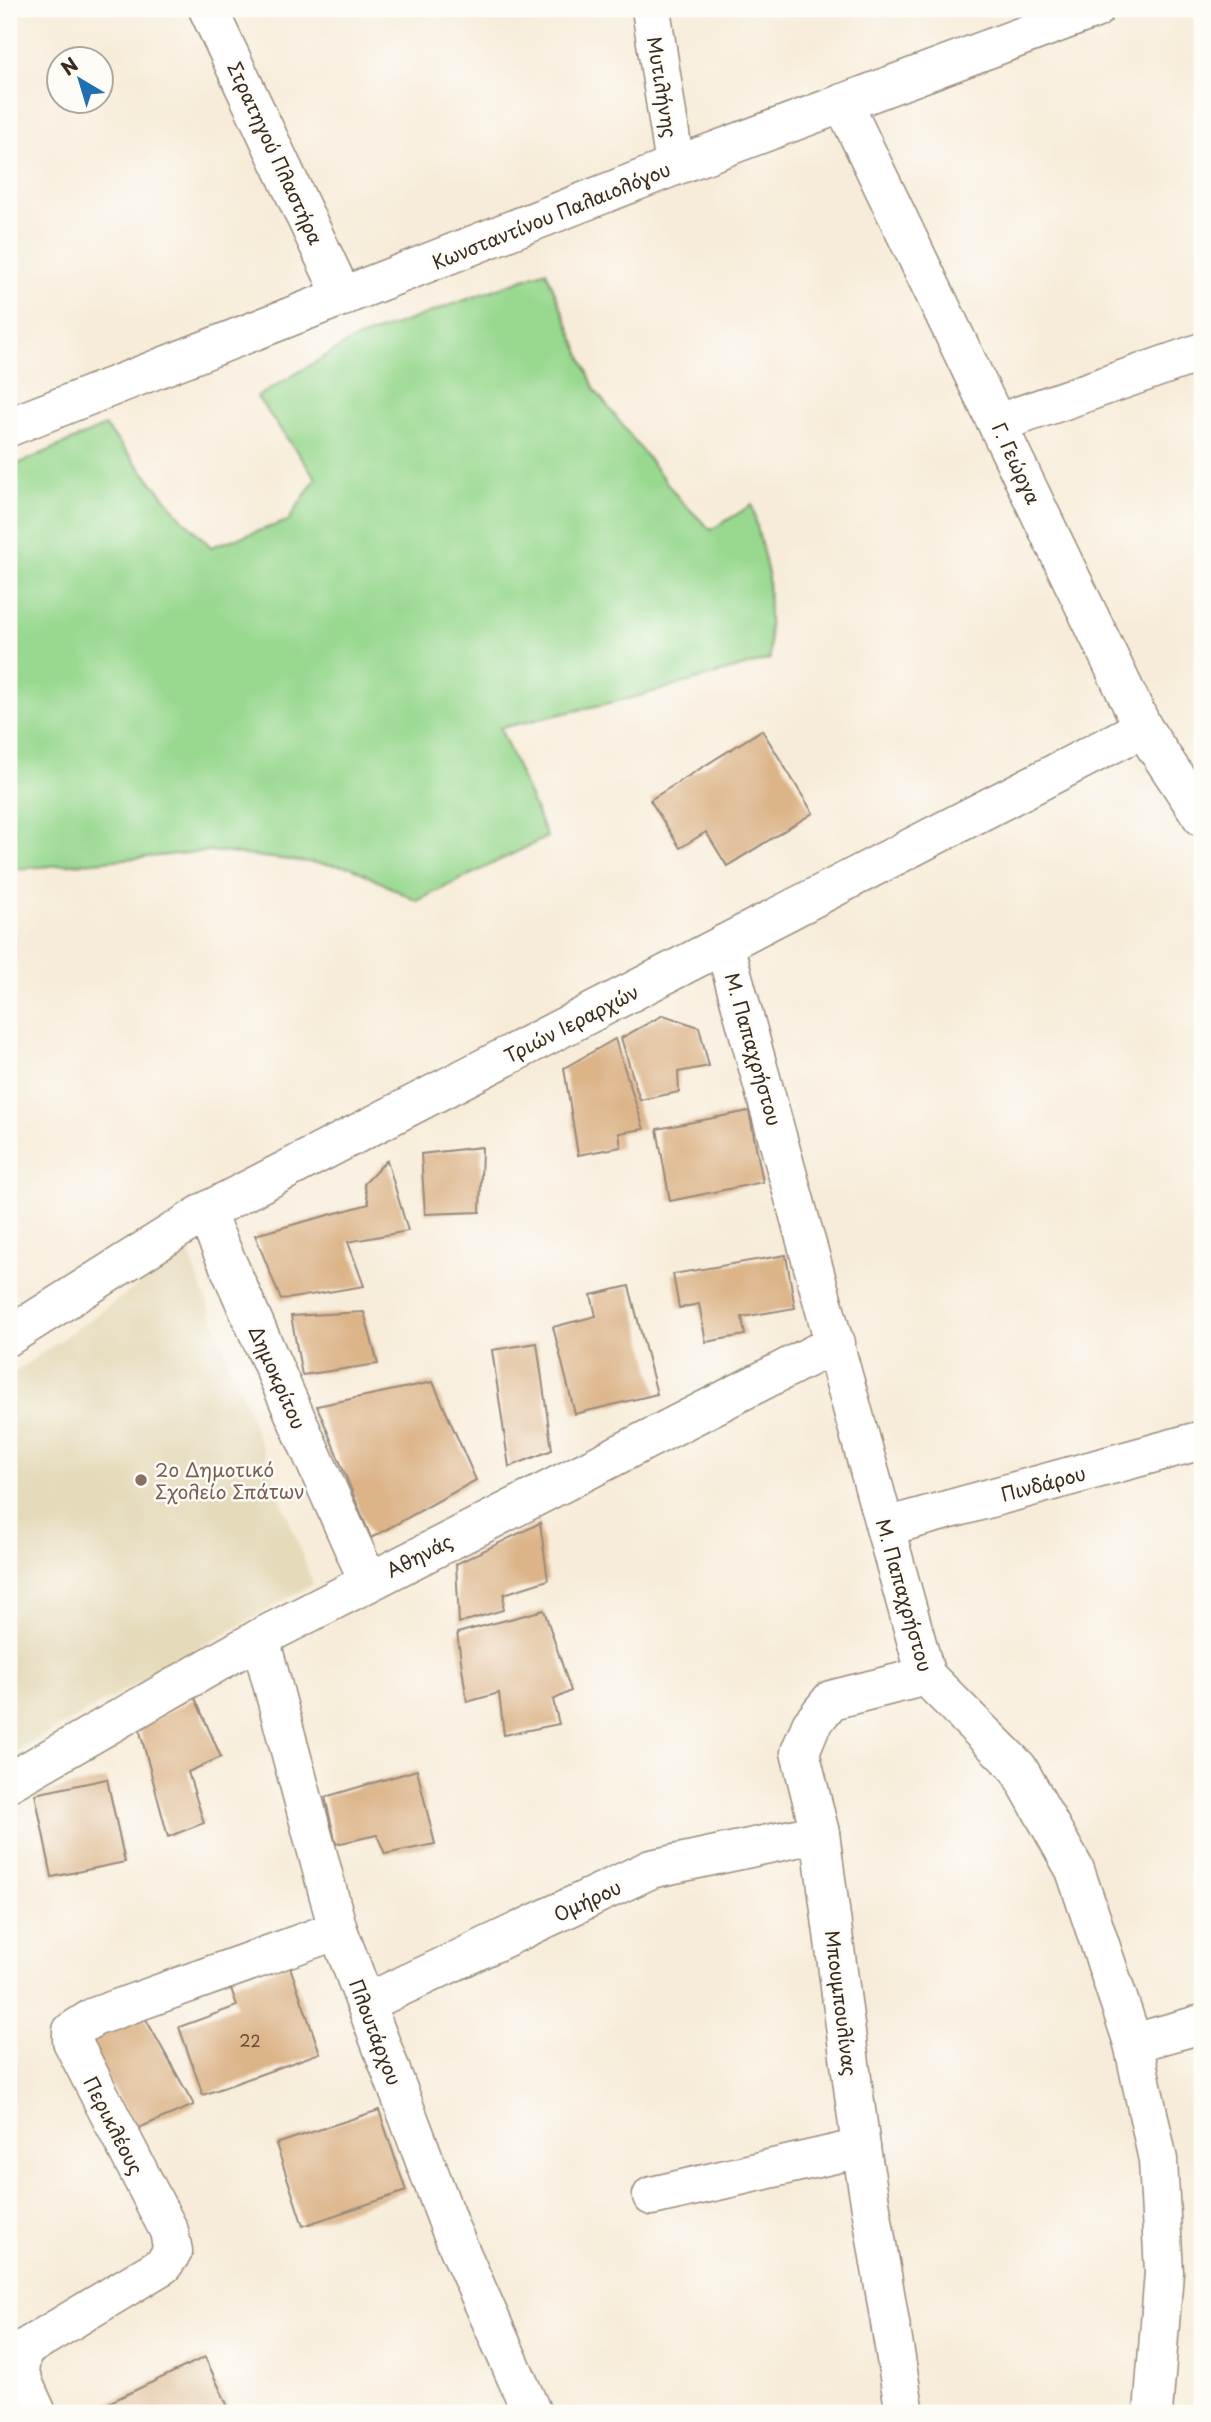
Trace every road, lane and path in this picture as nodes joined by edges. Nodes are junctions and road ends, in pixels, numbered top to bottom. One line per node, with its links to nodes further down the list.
1 (208, 9): 6 (street, Στρατηγού Πλαστήρα)
2 (650, 9): 5 (street, Μυτιλήνης)
3 (1095, 9): 4 (street, Κωνσταντίνου Παλαιολόγου)
4 (843, 103): 5 (street, Κωνσταντίνου Παλαιολόγου); 8 (street, Γ. Γεώργα)
5 (675, 166): 6 (street, Κωνσταντίνου Παλαιολόγου)
6 (343, 297): 9 (street, Κωνσταντίνου Παλαιολόγου)
7 (1202, 352): 8 (street)
8 (998, 423): 10 (street, Γ. Γεώργα)
9 (9, 427)
10 (1143, 728): 11 (street, Γ. Γεώργα); 12 (street, Τριών Ιεραρχών)
11 (1202, 817)
12 (724, 944): 13 (street, Τριών Ιεραρχών); 15 (street, Μ. Παπαχρήστου)
13 (205, 1212): 14 (street, Τριών Ιεραρχών); 18 (street, Δημοκρίτου)
14 (9, 1336)
15 (836, 1343): 17 (street, Μ. Παπαχρήστου); 18 (street, Αθηνάς)
16 (1202, 1440): 17 (street, Πινδάρου)
17 (885, 1527): 20 (street, Μ. Παπαχρήστου)
18 (368, 1581): 19 (street, Αθηνάς)
19 (260, 1638): 21 (street, Αθηνάς); 23 (street, Πλουτάρχου)
20 (926, 1676): 22 (street, Μπουμπουλίνας); 26 (street, Μ. Παπαχρήστου)
21 (9, 1782)
22 (820, 1833): 24 (street, Ομήρου); 27 (street, Μπουμπουλίνας)
23 (338, 1930): 24 (street, Πλουτάρχου); 29 (street, Περικλέους)
24 (366, 2003): 30 (street, Πλουτάρχου)
25 (1202, 2024): 26 (street)
26 (1133, 2043): 32 (street, Μ. Παπαχρήστου)
27 (861, 2148): 28 (street); 31 (street, Μπουμπουλίνας)
28 (652, 2196)
29 (37, 2413)
30 (532, 2413)
31 (905, 2413)
32 (1153, 2413)

